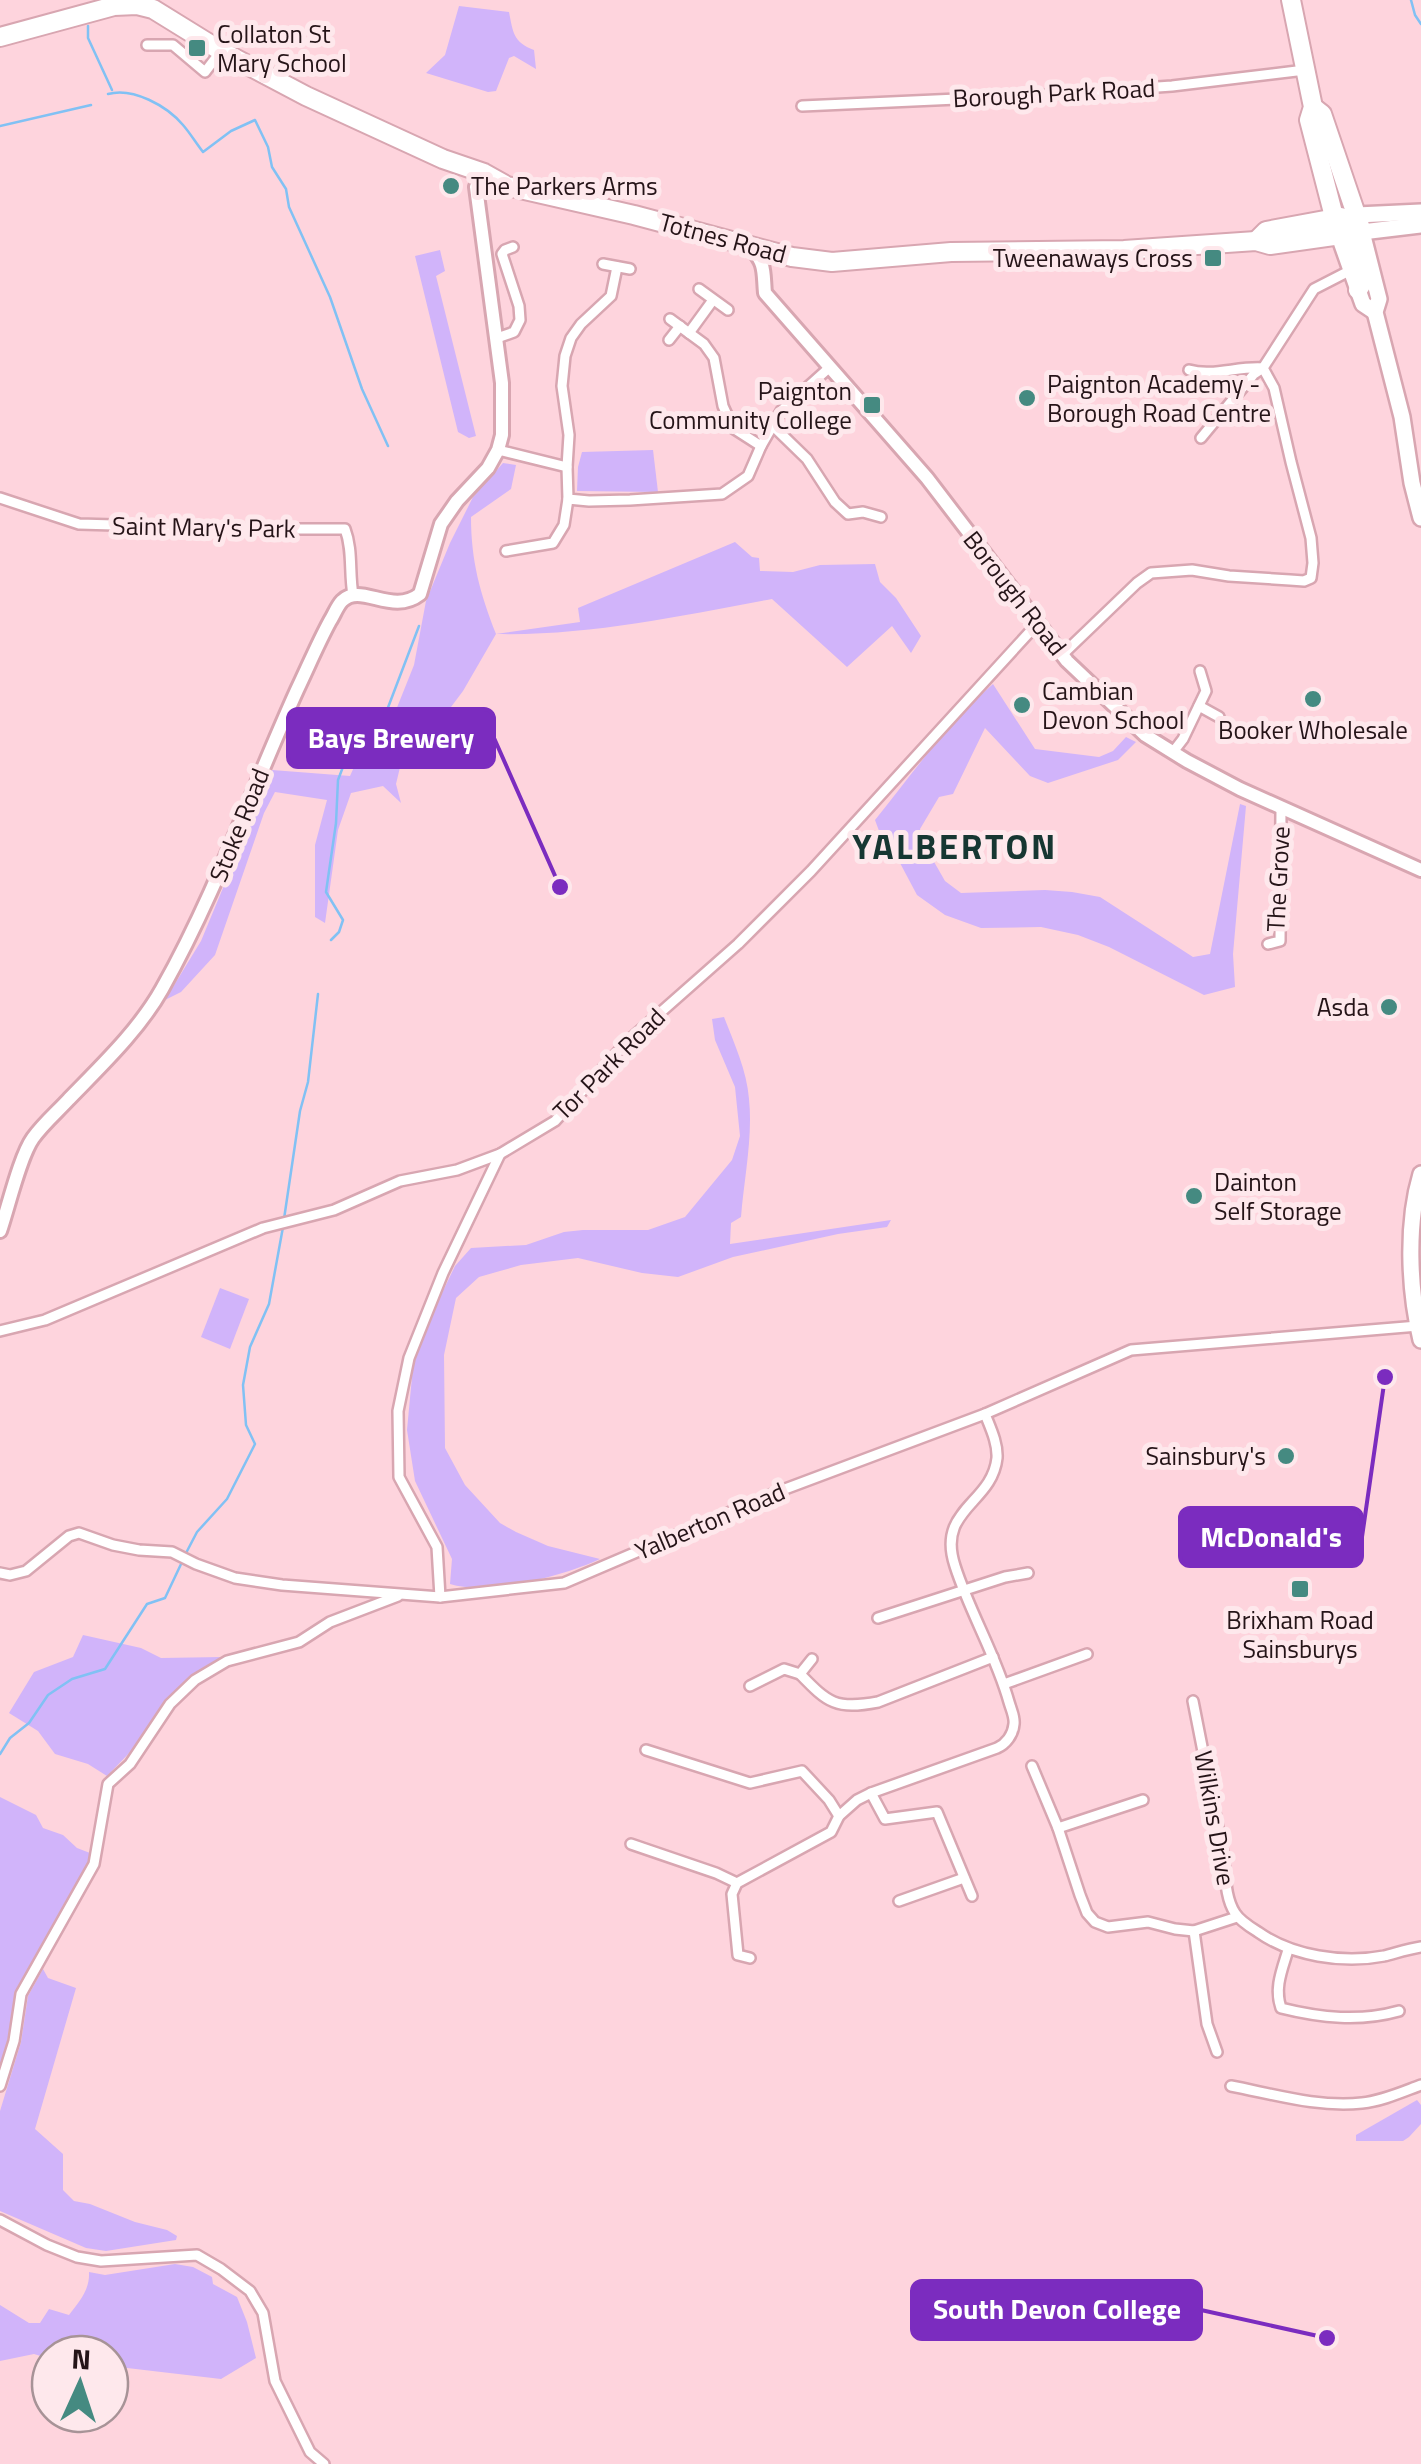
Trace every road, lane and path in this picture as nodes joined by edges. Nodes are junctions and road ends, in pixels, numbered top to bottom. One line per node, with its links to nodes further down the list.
1 (1290, 0): 6 (highway)
2 (122, 3): 3 (highway, Totnes Road); 5 (highway, Totnes Road)
3 (0, 37)
4 (146, 45): 5 (street)
5 (222, 51): 9 (highway, Totnes Road)
6 (1306, 70): 7 (street, Borough Park Road); 8 (highway)
7 (802, 106)
8 (1313, 107): 11 (highway); 11 (highway)
9 (484, 173): 14 (highway, Totnes Road); 27 (street)
10 (1421, 212): 11 (main road, Totnes Road)
11 (1348, 225): 12 (main road, Totnes Road); 15 (highway, Totnes Road); 20 (main road); 22 (highway); 25 (main road)
12 (1421, 225)
13 (512, 247): 27 (street)
14 (751, 248): 15 (highway, Totnes Road); 19 (street, Borough Road)
15 (792, 257): 19 (street)
16 (603, 264): 17 (street)
17 (617, 267): 18 (street); 36 (street)
18 (630, 269)
19 (764, 270): 29 (street, Borough Road)
20 (1350, 270): 22 (main road); 30 (street)
21 (699, 290): 23 (street)
22 (1358, 290): 25 (main road)
23 (713, 300): 24 (street); 26 (street)
24 (728, 310)
25 (1374, 312): 40 (main road)
26 (689, 333): 28 (street); 34 (street)
27 (497, 338): 35 (street)
28 (669, 340)
29 (830, 367): 32 (street); 43 (street, Borough Road)
30 (1262, 368): 31 (street); 33 (street); 44 (street)
31 (1189, 370)
32 (772, 425): 34 (street); 39 (street)
33 (1201, 438)
34 (761, 446): 38 (street)
35 (498, 450): 36 (street); 42 (street)
36 (567, 467): 38 (street)
37 (0, 498): 42 (street, Saint Mary's Park)
38 (568, 499): 41 (street)
39 (881, 516)
40 (1421, 518)
41 (506, 552)
42 (352, 595): 54 (street, Stoke Road)
43 (1037, 624): 44 (street, Borough Road); 52 (street, Tor Park Road)
44 (1062, 656): 48 (street, Borough Road)
45 (1200, 671): 46 (street)
46 (1199, 706): 47 (street); 48 (street)
47 (1219, 716)
48 (1173, 752): 49 (street, Borough Road)
49 (1281, 809): 50 (street, Borough Road); 51 (street, The Grove)
50 (1421, 870)
51 (1268, 944)
52 (500, 1154): 55 (street, Tor Park Road); 62 (street)
53 (1421, 1174): 56 (main road)
54 (0, 1231)
55 (0, 1331)
56 (1420, 1331): 57 (street, Yalberton Road)
57 (985, 1414): 60 (street); 62 (street, Yalberton Road)
58 (0, 1573): 61 (street, Yalberton Road)
59 (1028, 1574): 60 (street)
60 (964, 1590): 63 (street); 65 (street)
61 (403, 1594): 62 (street, Yalberton Road); 90 (street)
62 (440, 1597)
63 (878, 1618)
64 (1087, 1654): 68 (street)
65 (993, 1657): 67 (street); 68 (street)
66 (812, 1659): 67 (street)
67 (800, 1674): 69 (street)
68 (1004, 1684): 73 (street)
69 (750, 1686)
70 (1193, 1702): 82 (street, Wilkins Drive)
71 (646, 1750): 75 (street)
72 (1032, 1766): 76 (street)
73 (871, 1792): 75 (street); 78 (street)
74 (1143, 1800): 76 (street)
75 (839, 1816): 79 (street)
76 (1058, 1828): 83 (street)
77 (631, 1844): 79 (street)
78 (964, 1878): 80 (street); 81 (street)
79 (737, 1883): 86 (street)
80 (972, 1896)
81 (899, 1901)
82 (1238, 1917): 83 (street); 85 (street, Wilkins Drive)
83 (1194, 1931): 88 (street)
84 (1421, 1947): 85 (street, Wilkins Drive)
85 (1288, 1950): 87 (street)
86 (750, 1958)
87 (1399, 2011)
88 (1217, 2052)
89 (1421, 2084): 91 (street)
90 (0, 2086)
91 (1231, 2086)
92 (0, 2220): 93 (street)
93 (324, 2464)

